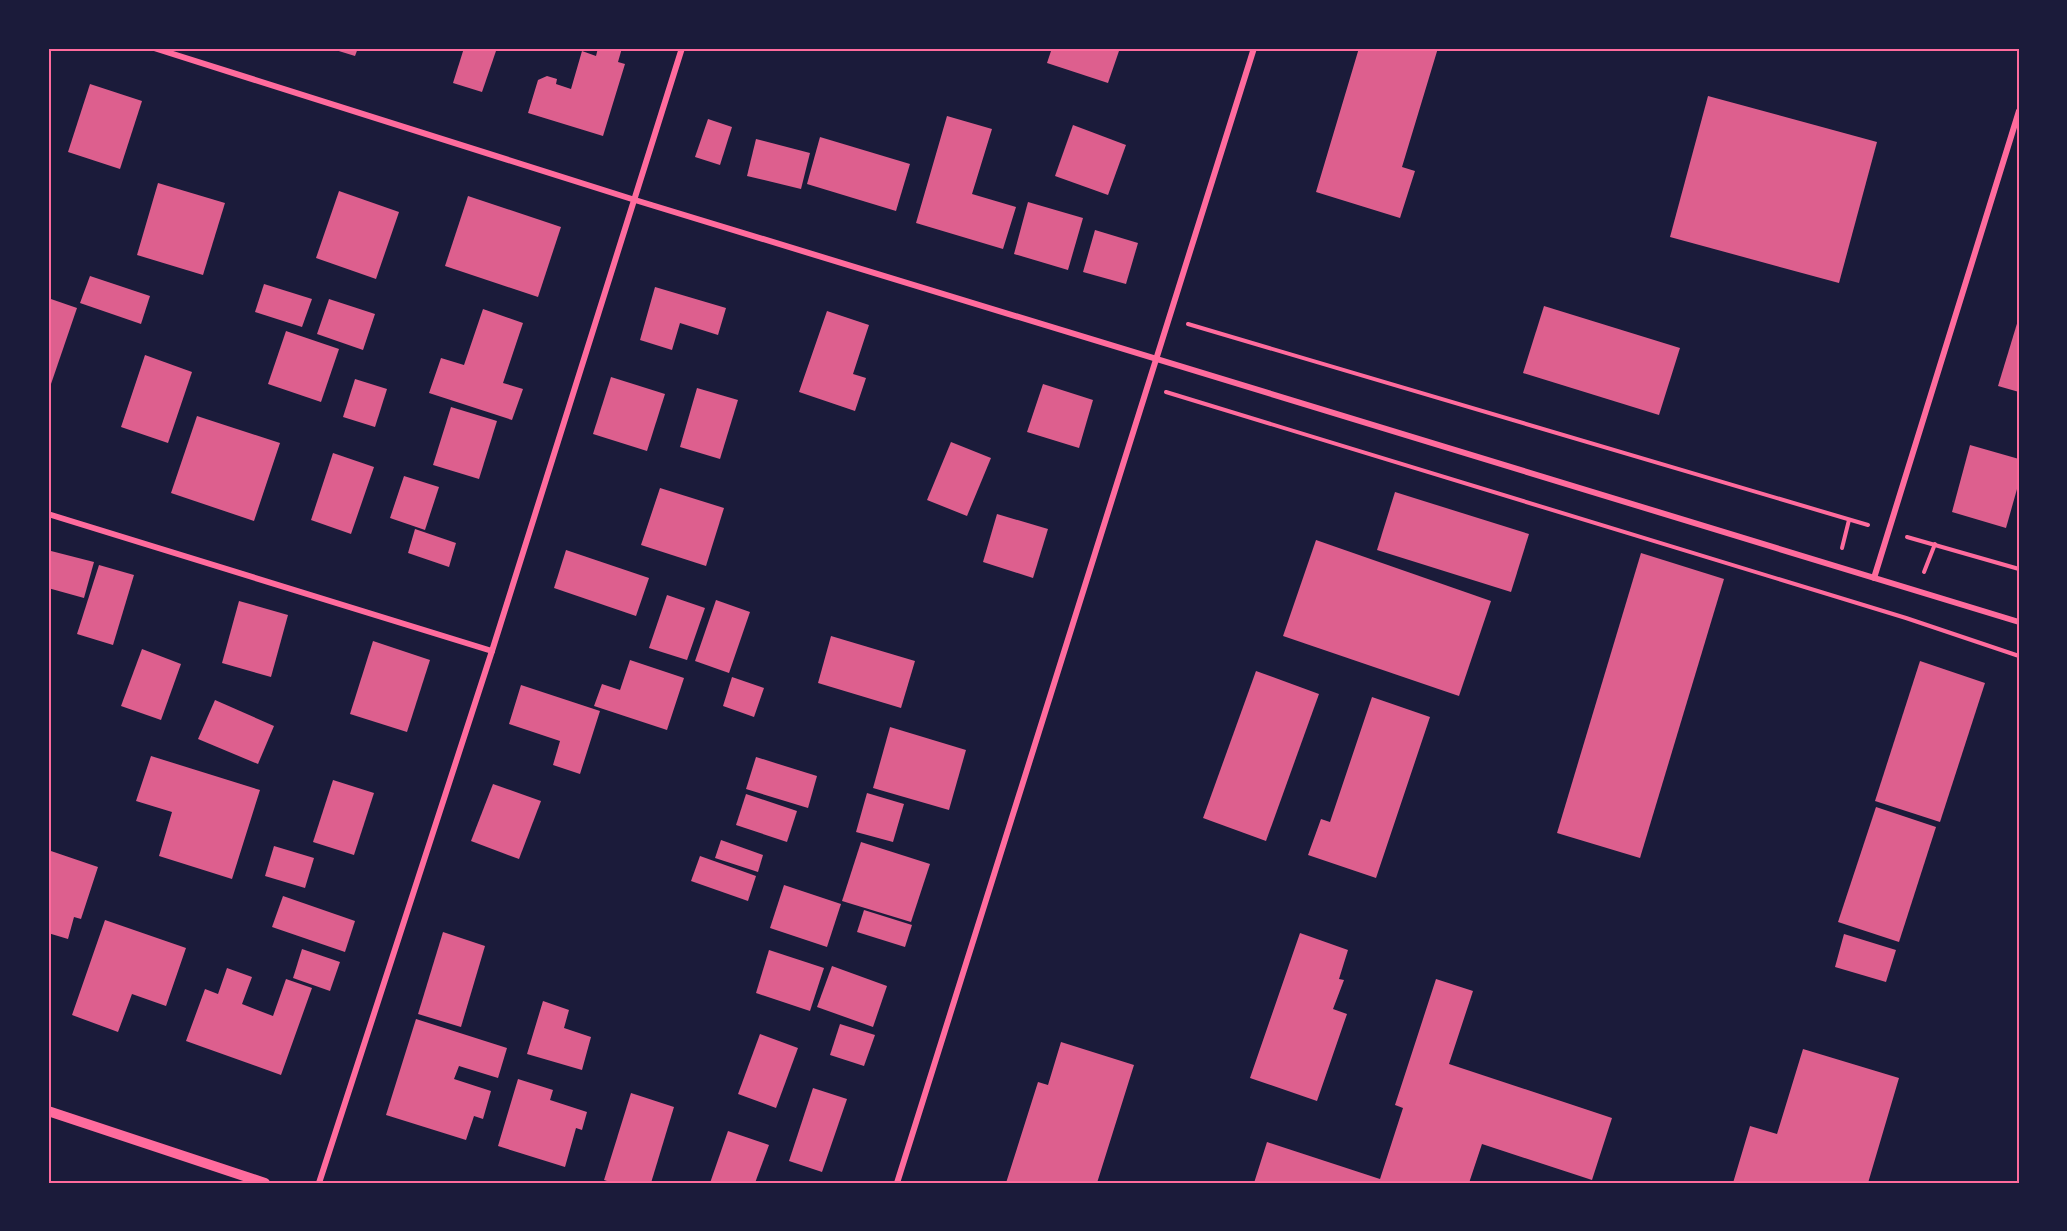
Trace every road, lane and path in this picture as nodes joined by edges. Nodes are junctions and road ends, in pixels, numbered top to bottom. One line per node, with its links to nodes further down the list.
1 (154, 48): 5 (street)
2 (682, 48): 5 (street)
3 (1254, 48): 6 (street)
4 (2019, 111): 10 (street)
5 (635, 200): 7 (street); 14 (street)
6 (1168, 318): 7 (street); 10 (path)
7 (1156, 357): 8 (street); 12 (street)
8 (1146, 386): 15 (path); 19 (street)
9 (48, 514): 14 (street)
10 (1888, 531): 11 (path); 12 (street)
11 (2019, 569)
12 (1874, 578): 13 (street)
13 (2019, 622)
14 (492, 651): 18 (street)
15 (2019, 656)
16 (48, 1111): 17 (street)
17 (265, 1183)
18 (319, 1183)
19 (897, 1183)

